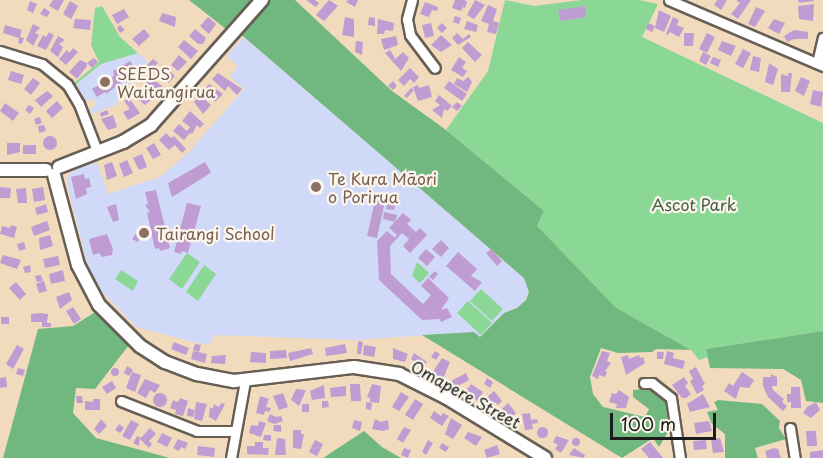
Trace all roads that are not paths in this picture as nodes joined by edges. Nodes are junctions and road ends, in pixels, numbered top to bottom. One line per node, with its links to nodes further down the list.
1 (262, 0): 8 (main road)
2 (411, 0): 7 (street)
3 (674, 1): 6 (street)
4 (823, 38): 6 (street)
5 (0, 51): 8 (street)
6 (820, 64)
7 (435, 68)
8 (97, 151): 10 (main road)
9 (0, 170): 10 (main road)
10 (53, 171): 11 (main road, Omapere Street)
11 (245, 381): 15 (street); 17 (main road, Omapere Street)
12 (644, 383): 18 (street)
13 (121, 401): 15 (street)
14 (789, 428): 19 (street)
15 (234, 431): 16 (street)
16 (231, 458)
17 (545, 458)
18 (680, 458)
19 (795, 458)

